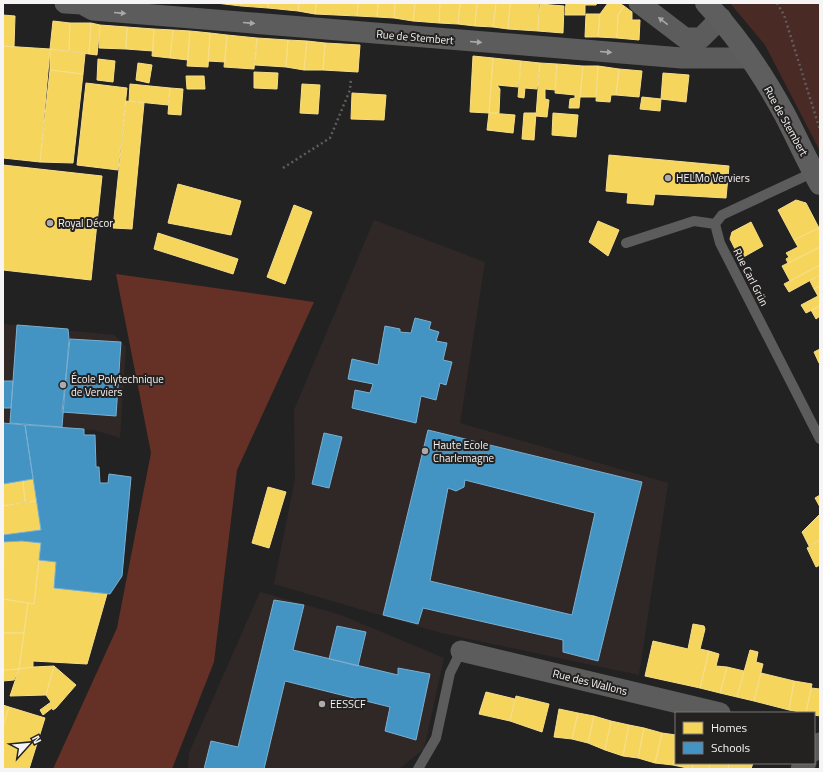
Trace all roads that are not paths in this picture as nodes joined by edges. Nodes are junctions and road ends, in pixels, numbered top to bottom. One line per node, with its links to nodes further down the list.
1 (76, 3): 4 (street, Rue de Stembert, one-way to 4)
2 (639, 3): 4 (street, one-way to 2)
3 (714, 11): 4 (street); 5 (street, Rue de Stembert)
4 (684, 48): 5 (street, Rue de Stembert)
5 (750, 58): 6 (street, Rue de Stembert)
6 (818, 176): 7 (lane)
7 (715, 224): 8 (lane); 9 (lane, Rue Carl Grün)
8 (626, 243)
9 (820, 439)
10 (461, 651): 11 (street, Rue des Wallons); 12 (lane)
11 (716, 712)
12 (418, 769)

